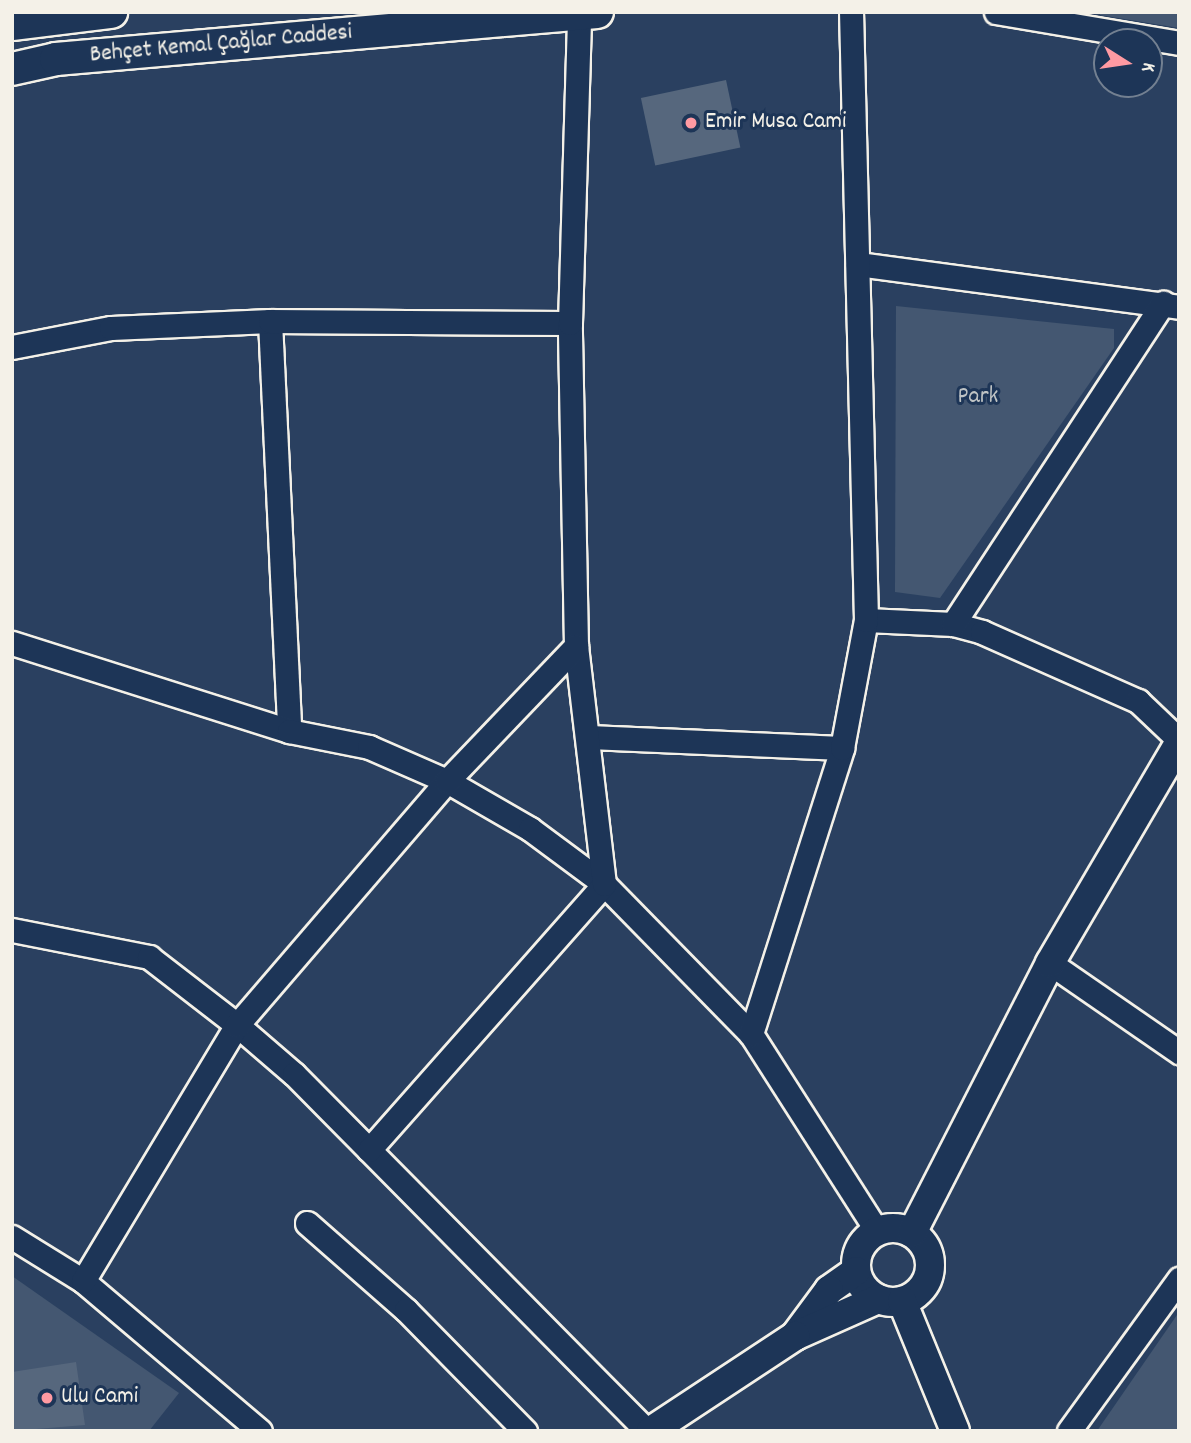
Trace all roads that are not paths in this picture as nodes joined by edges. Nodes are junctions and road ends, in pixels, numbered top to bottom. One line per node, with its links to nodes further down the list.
1 (111, 12): 5 (main road, Behçet Kemal Çağlar Caddesi)
2 (851, 12): 8 (street)
3 (996, 12): 6 (street)
4 (585, 13): 7 (main road, Behçet Kemal Çağlar Caddesi); 11 (street)
5 (12, 24)
6 (1179, 43)
7 (12, 69)
8 (858, 264): 9 (street); 13 (street)
9 (1171, 305): 14 (street)
10 (270, 321): 11 (street); 12 (street); 17 (street)
11 (570, 323): 16 (street)
12 (12, 347)
13 (866, 620): 14 (street); 20 (street)
14 (953, 624): 19 (street)
15 (12, 643): 17 (street)
16 (576, 646): 18 (street); 21 (street)
17 (289, 731): 21 (street)
18 (589, 737): 20 (street); 22 (street)
19 (1179, 741): 24 (street)
20 (842, 748): 26 (street)
21 (447, 782): 22 (street); 25 (street)
22 (604, 884): 26 (street); 28 (street)
23 (12, 930): 25 (street)
24 (1050, 963): 27 (street); 31 (street)
25 (237, 1025): 28 (street); 35 (street)
26 (751, 1034): 30 (street)
27 (1179, 1052)
28 (369, 1150): 40 (street)
29 (307, 1223): 39 (street)
30 (877, 1231): 31 (street); 33 (street)
31 (912, 1233): 36 (street)
32 (12, 1237): 35 (street)
33 (856, 1270): 36 (street); 37 (street)
34 (1179, 1279): 42 (street)
35 (83, 1281): 38 (street)
36 (890, 1300): 37 (street); 41 (street)
37 (795, 1336): 40 (street)
38 (255, 1429)
39 (525, 1431)
40 (649, 1431)
41 (955, 1431)
42 (1069, 1431)

